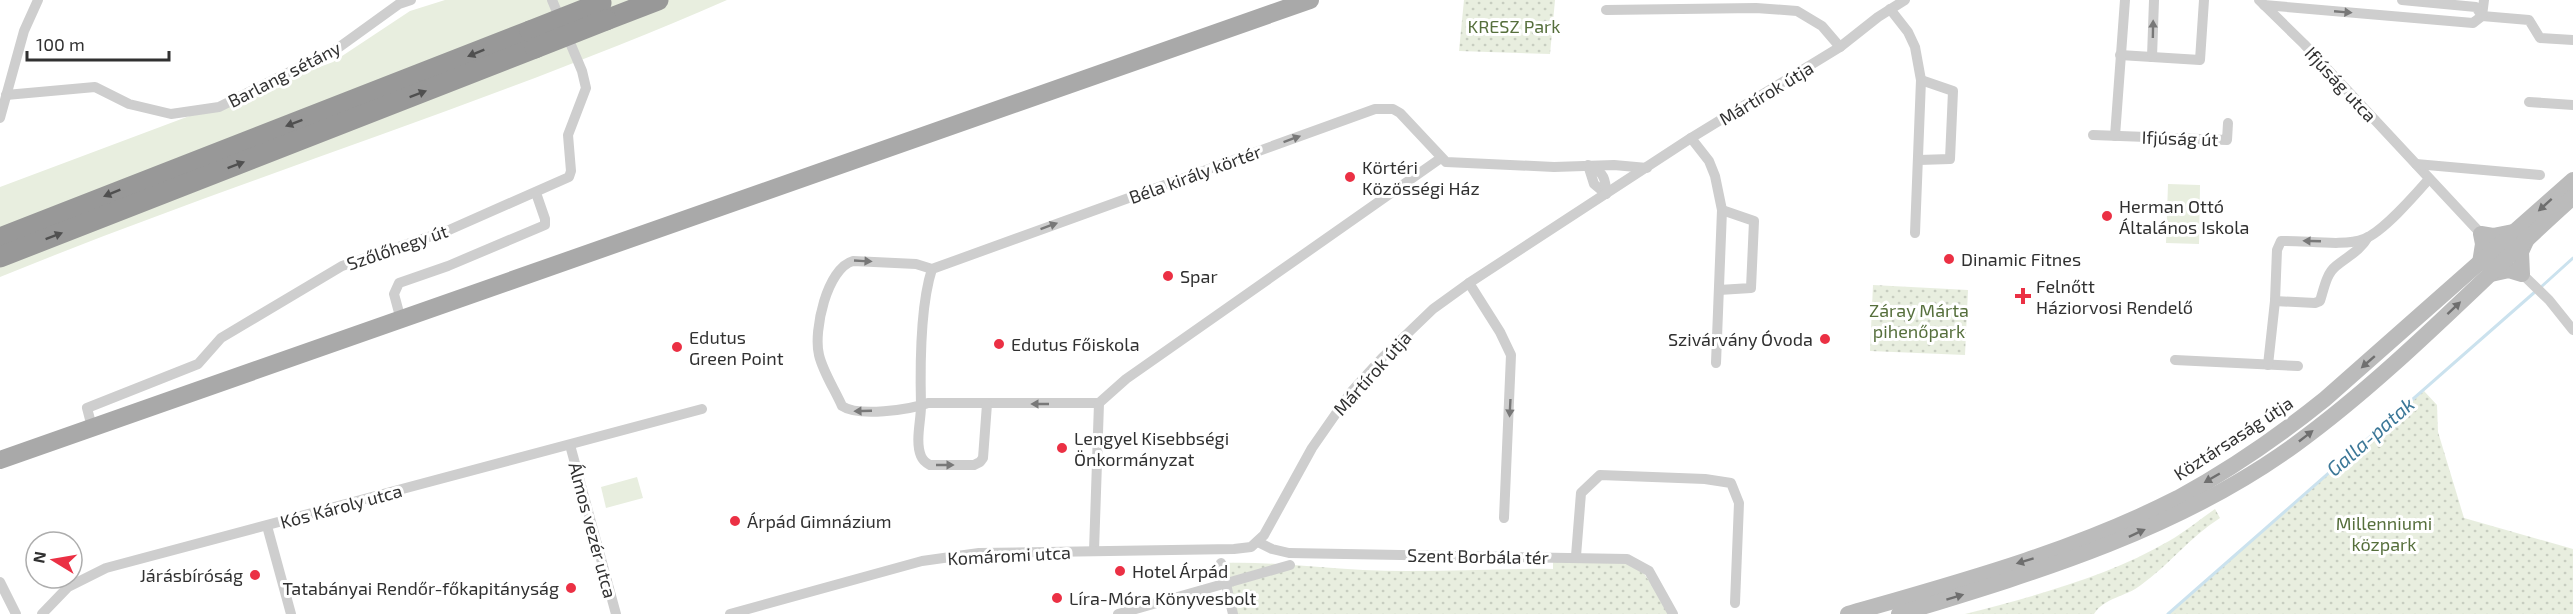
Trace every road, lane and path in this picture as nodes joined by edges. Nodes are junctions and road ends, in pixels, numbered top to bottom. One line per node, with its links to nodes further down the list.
1 (38, 0): 23 (street)
2 (411, 0): 23 (street, Barlang sétány)
3 (552, 0): 39 (street, Szőlőhegy út)
4 (658, 0): 13 (highway)
5 (1310, 0): 56 (main road)
6 (1905, 0): 14 (street, Mártírok útja)
7 (2124, 0): 20 (street, Ifjúság út)
8 (2154, 0): 21 (street, one-way to 8)
9 (2204, 0): 21 (street)
10 (2402, 0): 16 (street)
11 (2484, 0): 16 (street)
12 (2262, 2): 16 (street, Ifjúság utca, one-way to 16); 33 (street, Ifjúság utca)
13 (605, 8): 17 (highway, bridge)
14 (1890, 9): 19 (street, Mártírok útja); 22 (street)
15 (1606, 10): 19 (street)
16 (2482, 16): 18 (street)
17 (532, 39): 47 (highway, one-way to 47); 49 (highway, one-way to 17)
18 (2573, 40)
19 (1840, 47): 30 (street, Mártírok útja)
20 (2120, 56): 21 (street); 29 (street, Ifjúság út)
21 (2152, 57)
22 (1921, 80): 32 (street); 32 (street)
23 (6, 95): 26 (street)
24 (2529, 102): 25 (street)
25 (2573, 105)
26 (0, 117)
27 (2229, 123): 29 (street, Ifjúság út)
28 (2093, 135): 29 (street, Ifjúság út)
29 (2115, 136)
30 (1691, 138): 35 (street, Mártírok útja); 42 (street)
31 (1441, 158): 34 (street); 51 (street, Béla király körtér, one-way to 31); 62 (street)
32 (1919, 160): 43 (street)
33 (2416, 164): 36 (street); 37 (street, Ifjúság utca)
34 (1588, 165): 35 (street); 40 (street)
35 (1647, 168): 40 (street, Mártírok útja)
36 (2540, 175)
37 (2429, 180): 44 (street, Ifjúság utca); 46 (street)
38 (2573, 180): 45 (street, Köztársaság útja, one-way to 45)
39 (536, 193): 56 (street); 66 (street, Szőlőhegy út)
40 (1606, 194): 53 (street, Mártírok útja)
41 (2573, 197): 45 (street, Köztársaság útja)
42 (1722, 210): 54 (street); 54 (street)
43 (1915, 233)
44 (2481, 234): 45 (street); 48 (street); 50 (street)
45 (2522, 235): 48 (street, Köztársaság útja); 52 (street)
46 (2369, 236): 55 (street); 55 (street, one-way to 55)
47 (0, 238)
48 (2501, 254): 50 (street, Köztársaság útja); 52 (street)
49 (0, 257)
50 (2485, 268): 52 (street); 87 (street, Köztársaság útja, one-way to 87); 88 (street, Köztársaság útja, one-way to 50)
51 (933, 269): 64 (street); 64 (street, one-way to 51)
52 (2527, 279): 57 (street)
53 (1469, 283): 69 (street, one-way to 69); 71 (street, Mártírok útja)
54 (1719, 290): 59 (street)
55 (2275, 301): 60 (street)
56 (401, 321): 66 (main road)
57 (2573, 330)
58 (2175, 360): 60 (street)
59 (1716, 363)
60 (2268, 365): 61 (street)
61 (2298, 366)
62 (1099, 403): 63 (street, one-way to 63); 72 (street)
63 (987, 404): 64 (street); 64 (street, one-way to 63)
64 (921, 406)
65 (702, 409): 67 (street, Kós Károly utca)
66 (92, 428): 68 (main road)
67 (570, 446): 70 (street, Kós Károly utca); 82 (street, Álmos vezér utca)
68 (2, 460)
69 (1504, 518)
70 (267, 526): 80 (street, Kós Károly utca); 81 (street)
71 (1258, 542): 72 (street, Komáromi utca); 73 (street, Szent Borbála tér)
72 (1094, 551): 83 (street, Komáromi utca)
73 (1576, 556): 78 (street); 86 (street, Szent Borbála tér)
74 (1221, 563): 77 (street)
75 (1290, 565): 77 (street)
76 (0, 582): 79 (street)
77 (1226, 583): 84 (street); 85 (street)
78 (1735, 603)
79 (16, 614)
80 (42, 614)
81 (291, 614)
82 (616, 614)
83 (730, 614)
84 (1118, 614)
85 (1233, 614)
86 (1673, 614)
87 (1848, 614)
88 (1899, 614)

